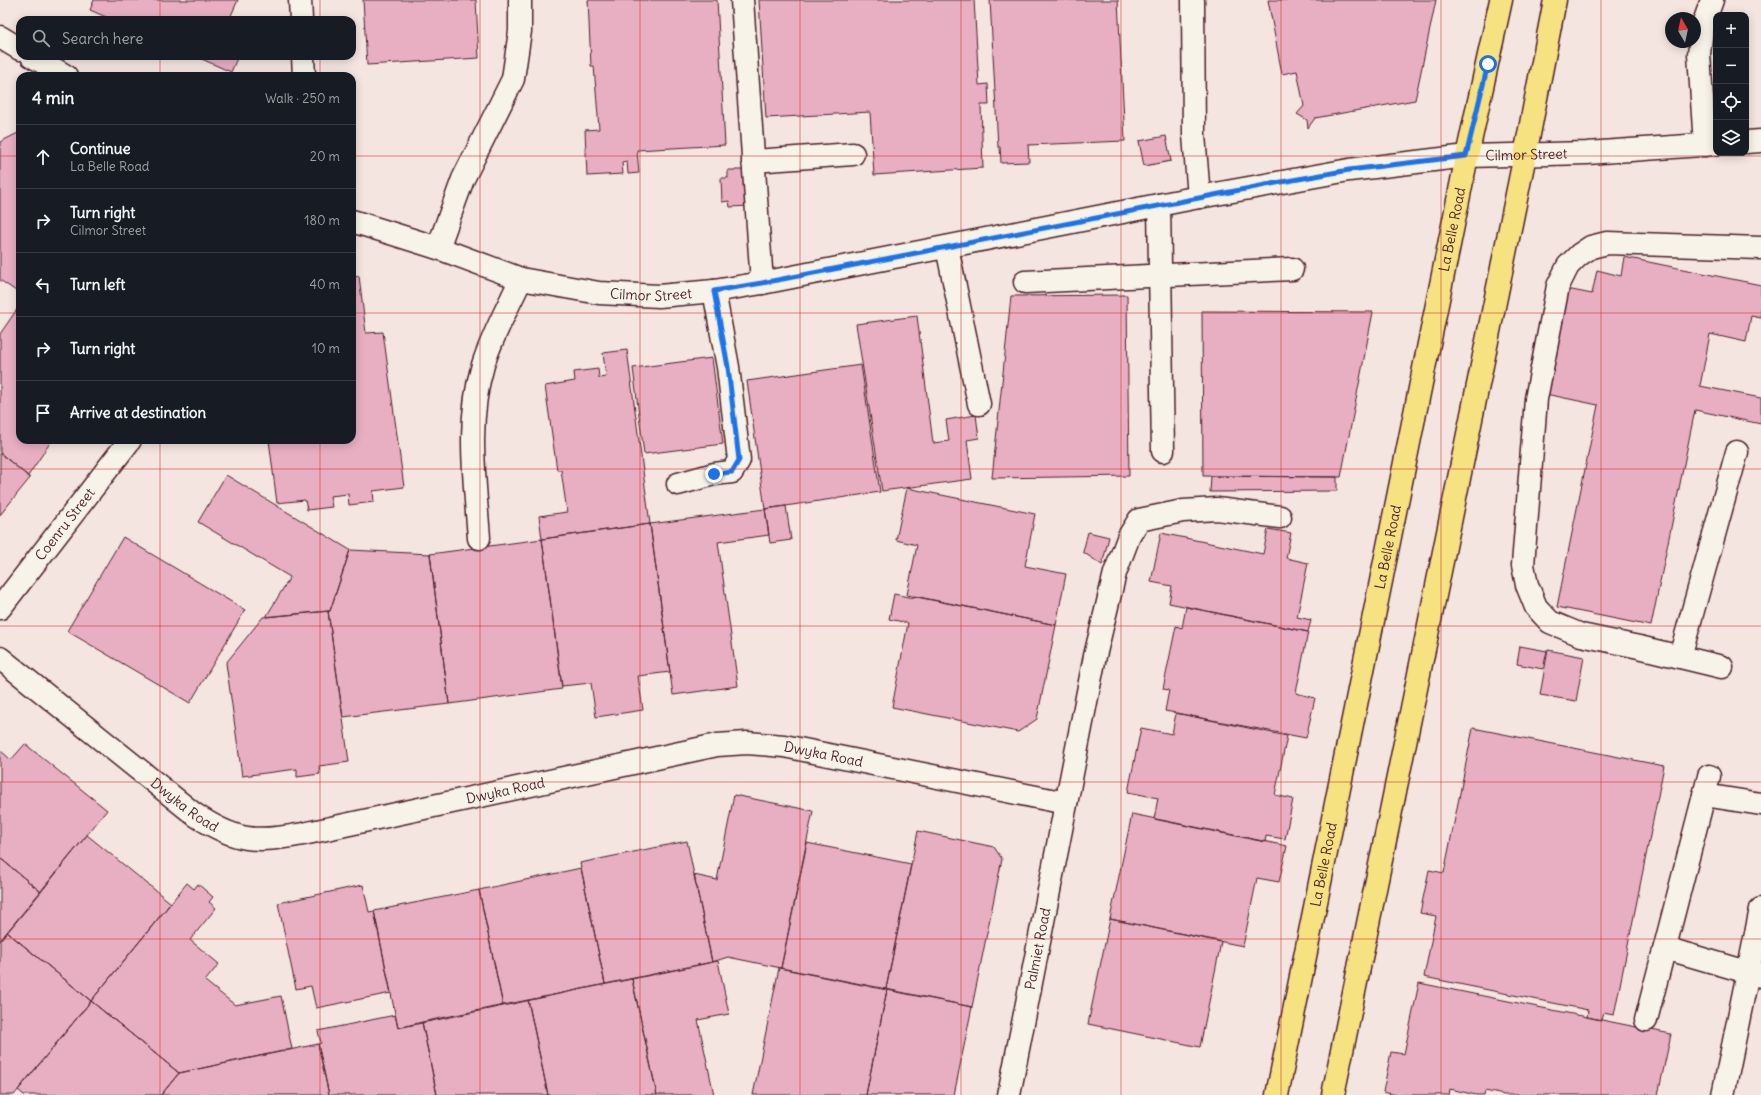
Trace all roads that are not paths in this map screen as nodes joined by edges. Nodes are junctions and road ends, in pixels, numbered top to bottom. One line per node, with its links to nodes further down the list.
1 (300, 0): 8 (street)
2 (520, 0): 26 (street)
3 (742, 0): 21 (street)
4 (1193, 0): 22 (street)
5 (1501, 0): 20 (main road, La Belle Road)
6 (1555, 0): 19 (main road)
7 (1712, 0): 17 (street)
8 (301, 16)
9 (0, 37): 10 (street)
10 (16, 47)
11 (39, 60): 13 (street)
12 (303, 60): 14 (street)
13 (59, 72)
14 (304, 72)
15 (1761, 141): 16 (street)
16 (1749, 142)
17 (1710, 144): 19 (street, Cilmor Street)
18 (853, 154): 21 (street)
19 (1525, 155): 20 (street, Cilmor Street); 53 (main road)
20 (1466, 156): 22 (street, Cilmor Street); 52 (main road, La Belle Road)
21 (753, 161): 32 (street)
22 (1199, 197): 23 (street, Cilmor Street)
23 (1159, 205): 25 (street, Cilmor Street); 29 (street)
24 (356, 222): 26 (street, Cilmor Street)
25 (947, 247): 32 (street, Cilmor Street); 34 (street)
26 (438, 248): 30 (street, Cilmor Street)
27 (1761, 248): 42 (street)
28 (1292, 269): 29 (street)
29 (1161, 276): 31 (street); 36 (street)
30 (522, 279): 33 (street, Cilmor Street); 40 (street)
31 (1025, 282)
32 (762, 283): 33 (street, Cilmor Street)
33 (714, 291): 38 (street)
34 (979, 404)
35 (127, 444): 41 (street, Coenru Street)
36 (1163, 451)
37 (1737, 452): 42 (street)
38 (678, 484)
39 (1280, 517): 45 (street, Palmiet Road)
40 (479, 538)
41 (0, 608)
42 (1680, 656): 44 (street)
43 (0, 658): 45 (street, Dwyka Road)
44 (1722, 667)
45 (1066, 803): 51 (street, Palmiet Road)
46 (1761, 804): 48 (street)
47 (1761, 909): 49 (street)
48 (1665, 948): 49 (street); 50 (street)
49 (1754, 974): 54 (street)
50 (1646, 1020)
51 (1009, 1095)
52 (1277, 1095)
53 (1333, 1095)
54 (1723, 1095)

